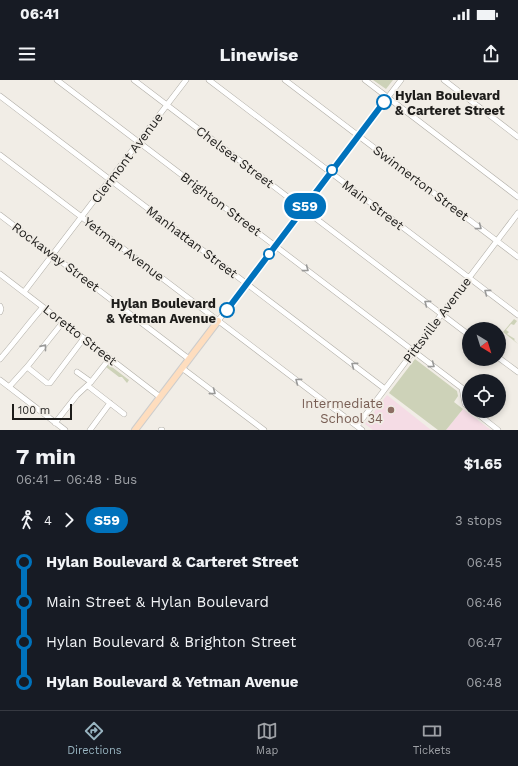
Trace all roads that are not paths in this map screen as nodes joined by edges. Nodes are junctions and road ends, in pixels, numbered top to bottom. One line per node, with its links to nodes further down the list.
1 (57, 80): 14 (street, Brighton Street)
2 (134, 80): 11 (street, Chelsea Street)
3 (186, 80): 11 (street, Clermont Avenue)
4 (209, 80): 16 (street, Main Street)
5 (285, 80): 12 (street, Swinnerton Street)
6 (366, 80): 10 (street)
7 (401, 80): 10 (street)
8 (444, 80): 13 (street)
9 (0, 96): 17 (street, Manhattan Street)
10 (388, 97): 12 (street); 18 (street)
11 (167, 105): 14 (street, Clermont Avenue); 19 (street, Chelsea Street)
12 (359, 136): 16 (street); 23 (street, Swinnerton Street, one-way to 23)
13 (518, 137)
14 (139, 142): 17 (street, Clermont Avenue); 24 (street, Brighton Street)
15 (0, 155): 22 (street, Yetman Avenue)
16 (331, 173): 19 (street); 28 (street, Main Street)
17 (110, 180): 22 (street, Clermont Avenue); 29 (street, Manhattan Street)
18 (518, 197)
19 (303, 209): 24 (street); 34 (street, Chelsea Street, one-way to 19)
20 (518, 213): 23 (street, Pittsville Avenue)
21 (0, 214): 25 (street, Rockaway Street)
22 (82, 217): 25 (street, Clermont Avenue); 36 (street, Yetman Avenue)
23 (496, 241): 26 (street, Swinnerton Street); 28 (street, Pittsville Avenue)
24 (275, 246): 29 (street); 40 (street, Brighton Street, one-way to 40)
25 (53, 255): 30 (street, Clermont Avenue); 42 (street, Rockaway Street)
26 (518, 257)
27 (0, 274): 30 (street, Loretto Street)
28 (469, 278): 34 (street, Pittsville Avenue); 35 (street, Main Street, one-way to 28)
29 (246, 284): 36 (street); 53 (street, Manhattan Street, one-way to 29)
30 (24, 292): 32 (street, Loretto Street)
31 (0, 306): 33 (street)
32 (43, 307): 37 (street, Loretto Street); 43 (street)
33 (0, 312)
34 (442, 314): 38 (street, Chelsea Street); 40 (street, Pittsville Avenue)
35 (518, 315)
36 (218, 321): 42 (main road); 59 (street, Yetman Avenue, one-way to 36)
37 (63, 322): 39 (street, Loretto Street); 45 (street, one-way to 37)
38 (462, 330)
39 (84, 338): 41 (street, Loretto Street); 45 (street)
40 (413, 351): 52 (street, Brighton Street, one-way to 52); 53 (street, Pittsville Avenue)
41 (110, 358): 50 (street); 54 (street, Loretto Street)
42 (189, 358): 46 (main road)
43 (0, 359)
44 (506, 363): 48 (street)
45 (27, 368): 51 (street)
46 (182, 368): 54 (main road); 60 (street, one-way to 60)
47 (77, 372): 50 (street)
48 (518, 372)
49 (0, 380): 51 (street)
50 (89, 384): 55 (street); 58 (street)
51 (9, 387): 58 (street)
52 (462, 388)
53 (385, 389): 59 (street, Pittsville Avenue)
54 (160, 397): 63 (main road)
55 (110, 403): 56 (street); 62 (street)
56 (124, 414)
57 (483, 418): 66 (street)
58 (55, 423): 61 (street)
59 (357, 426): 65 (street, Yetman Avenue)
60 (257, 428): 64 (street)
61 (65, 430)
62 (90, 430)
63 (135, 430)
64 (264, 430)
65 (362, 430)
66 (498, 430)

